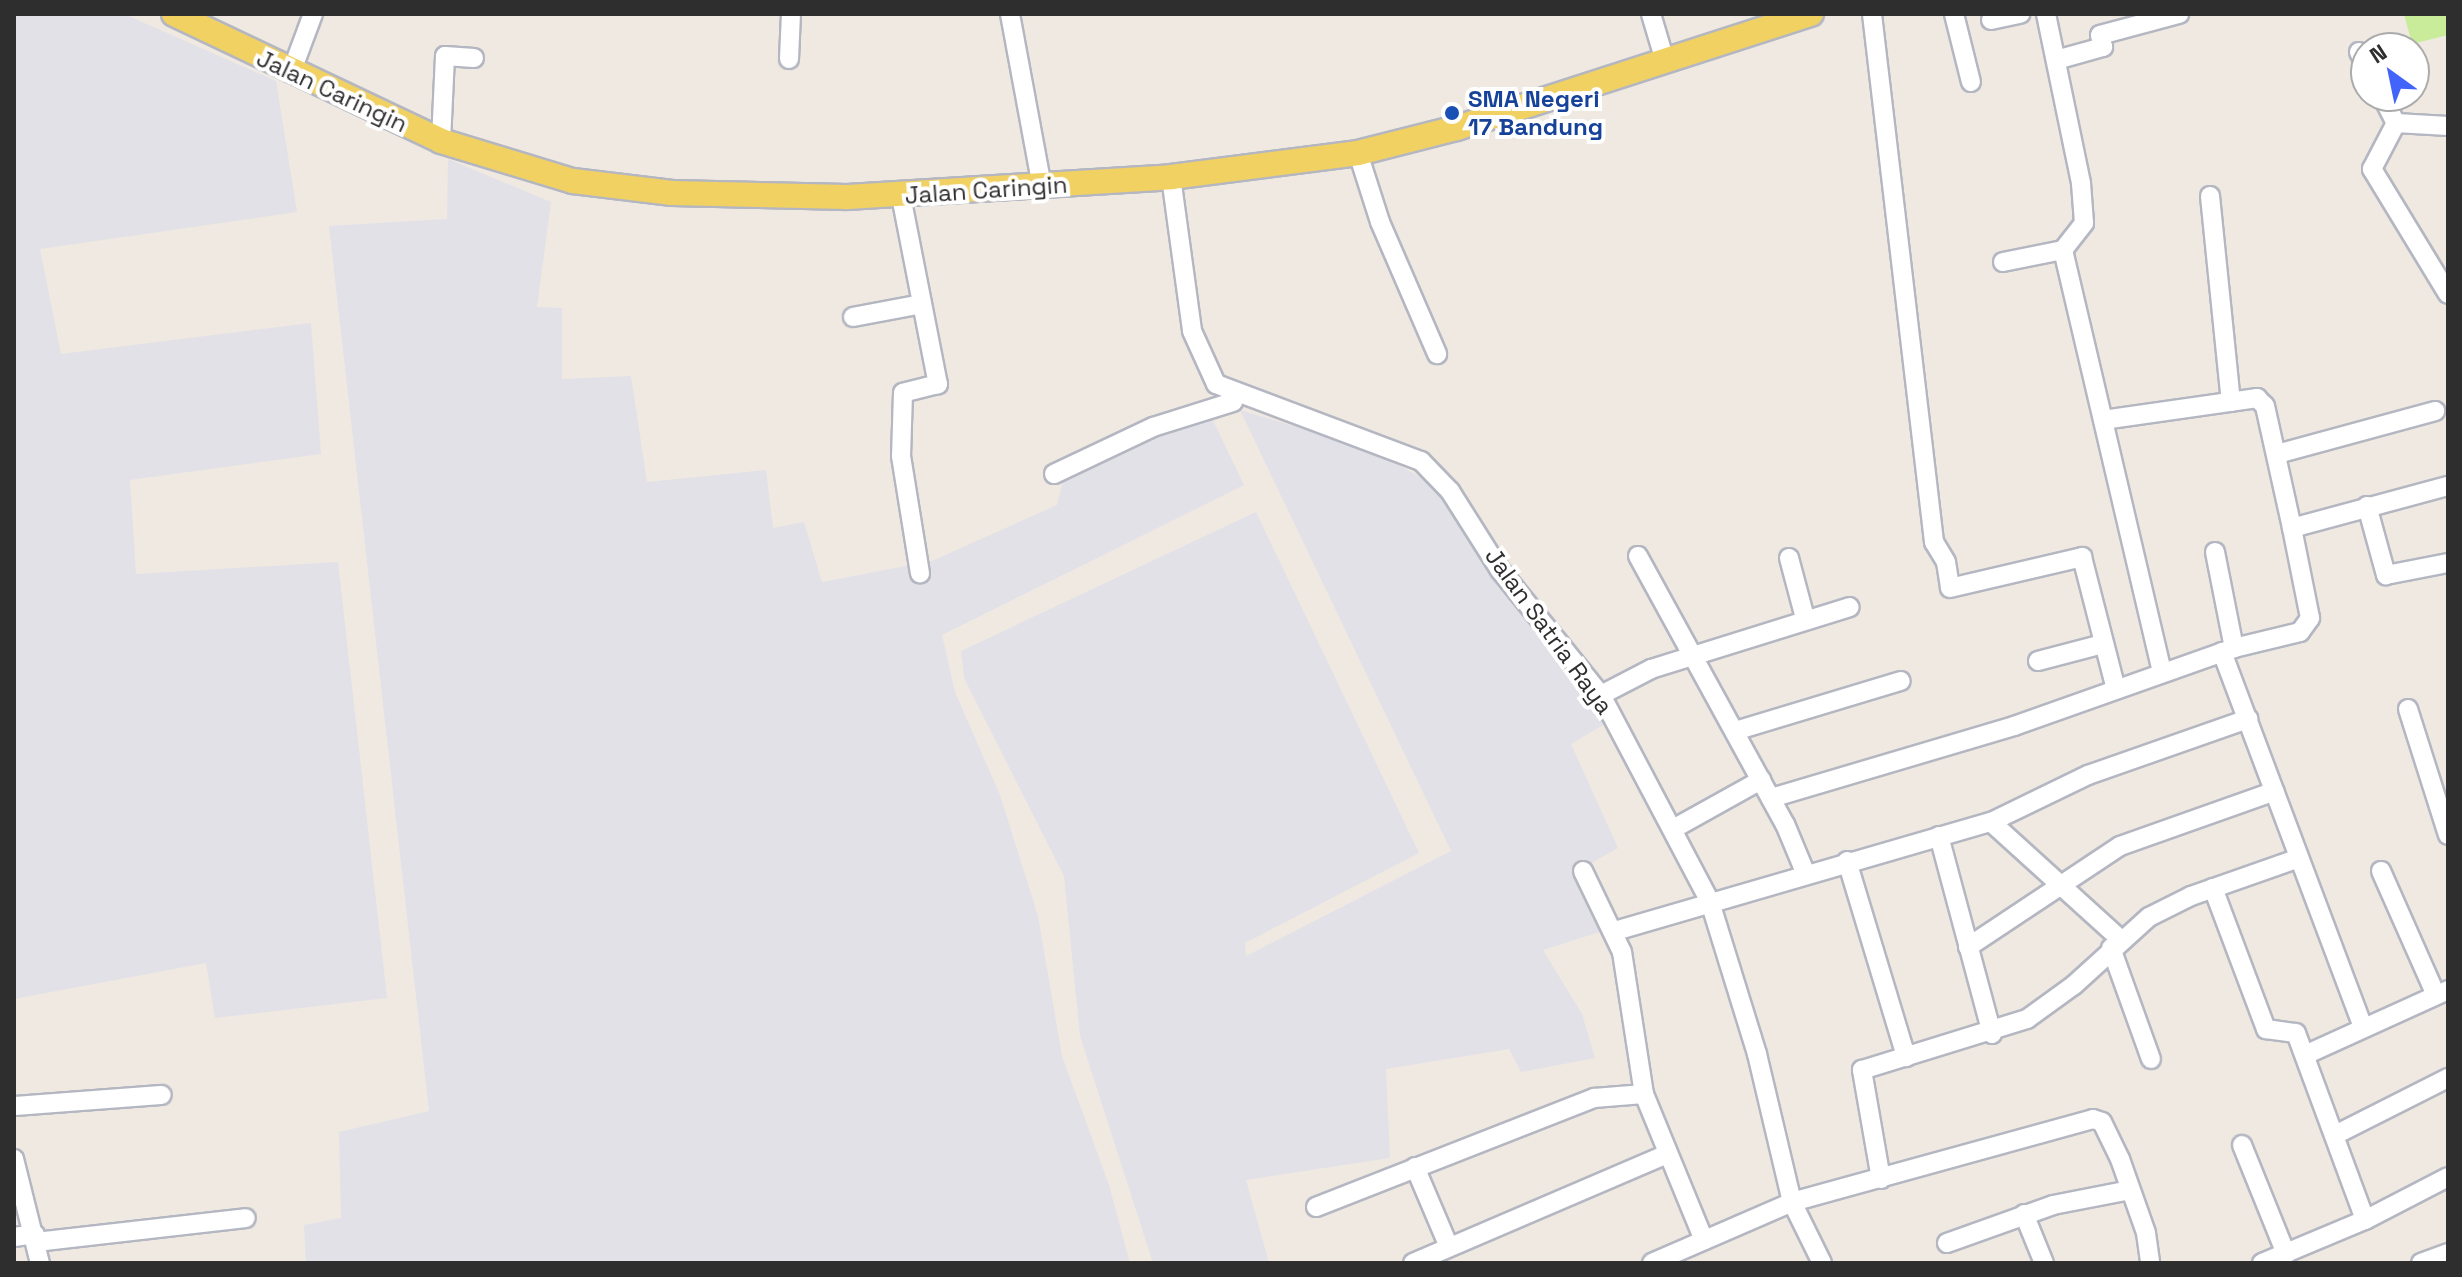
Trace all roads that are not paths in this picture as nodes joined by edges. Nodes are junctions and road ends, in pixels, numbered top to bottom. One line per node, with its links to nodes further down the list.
1 (174, 14): 18 (main road, Jalan Caringin)
2 (313, 14): 18 (street)
3 (791, 14): 15 (street)
4 (1010, 14): 26 (street)
5 (1651, 14): 17 (street)
6 (1811, 14): 12 (main road, Jalan Caringin)
7 (1872, 14): 51 (street)
8 (1954, 14): 19 (street)
9 (2020, 14): 13 (street)
10 (2046, 14): 16 (street)
11 (2179, 14): 16 (street)
12 (1783, 18): 17 (main road, Jalan Caringin)
13 (1991, 20)
14 (474, 58): 23 (street)
15 (789, 59)
16 (2056, 60): 29 (street)
17 (1665, 61): 24 (main road, Jalan Caringin)
18 (291, 73): 23 (main road, Jalan Caringin)
19 (1971, 82)
20 (2388, 112): 21 (street)
21 (2393, 126): 22 (street); 31 (street)
22 (2448, 126)
23 (441, 141): 27 (main road, Jalan Caringin)
24 (1358, 153): 25 (main road, Jalan Caringin); 34 (street)
25 (1171, 177): 26 (main road, Jalan Caringin); 58 (street, Jalan Satria Raya)
26 (1042, 187): 27 (main road, Jalan Caringin)
27 (901, 196): 32 (street)
28 (2210, 196): 36 (street)
29 (2063, 250): 30 (street); 38 (street)
30 (2003, 262)
31 (2448, 294)
32 (922, 304): 33 (street); 48 (street)
33 (853, 317)
34 (1437, 354)
35 (1233, 402): 40 (street)
36 (2231, 402): 38 (street); 39 (street)
37 (2435, 411): 39 (street)
38 (2103, 420): 55 (street)
39 (2277, 454): 43 (street)
40 (1054, 474)
41 (2448, 486): 42 (street)
42 (2367, 506): 43 (street); 47 (street)
43 (2292, 528): 52 (street)
44 (2215, 552): 52 (street)
45 (1638, 556): 53 (street)
46 (1789, 558): 50 (street)
47 (2448, 563)
48 (920, 573)
49 (1850, 607): 50 (street)
50 (1805, 618): 53 (street)
51 (2103, 644): 54 (street); 57 (street)
52 (2228, 650): 55 (street); 60 (street)
53 (1693, 656): 58 (street); 61 (street)
54 (2038, 661)
55 (2162, 672): 57 (street)
56 (1901, 681): 61 (street)
57 (2116, 689): 64 (street)
58 (1601, 695): 66 (street, Jalan Satria Raya)
59 (2408, 709): 67 (street)
60 (2248, 719): 63 (street); 65 (street)
61 (1735, 731): 62 (street)
62 (1761, 780): 64 (street); 66 (street)
63 (2275, 791): 69 (street); 74 (street)
64 (1771, 798): 73 (street)
65 (1991, 822): 68 (street); 74 (street)
66 (1673, 829): 76 (street, Jalan Satria Raya)
67 (2448, 835)
68 (1939, 836): 70 (street); 79 (street)
69 (2299, 858): 75 (street); 81 (street)
70 (1847, 861): 73 (street); 84 (street)
71 (1583, 871): 77 (street)
72 (2381, 871): 80 (street)
73 (1805, 872): 76 (street)
74 (2060, 886): 78 (street); 79 (street)
75 (2213, 888): 78 (street); 83 (street)
76 (1710, 902): 77 (street); 98 (street, Jalan Satria Raya)
77 (1615, 931): 87 (street)
78 (2115, 944): 82 (street); 85 (street)
79 (1968, 947): 82 (street)
80 (2442, 991): 81 (street)
81 (2363, 1027): 83 (street)
82 (1992, 1034): 84 (street)
83 (2305, 1055): 90 (street)
84 (1906, 1057): 96 (street)
85 (2151, 1059)
86 (2448, 1078): 90 (street)
87 (1644, 1094): 92 (street); 94 (street)
88 (162, 1095): 89 (street)
89 (14, 1106)
90 (2335, 1135): 102 (street)
91 (2242, 1145): 109 (street)
92 (1667, 1154): 105 (street); 107 (street)
93 (14, 1159): 104 (street)
94 (1415, 1167): 99 (street); 107 (street)
95 (2448, 1177): 102 (street)
96 (1881, 1179): 97 (street); 98 (street)
97 (2130, 1190): 100 (street); 116 (street)
98 (1792, 1202): 105 (street); 115 (street, Jalan Satria Raya)
99 (1316, 1207)
100 (2024, 1214): 106 (street); 110 (street)
101 (246, 1218): 104 (street)
102 (2365, 1220): 109 (street)
103 (14, 1237): 104 (street)
104 (36, 1238): 112 (street)
105 (1704, 1240): 114 (street)
106 (1947, 1243)
107 (1449, 1247): 113 (street)
108 (2448, 1253): 111 (street)
109 (2286, 1254): 117 (street)
110 (2041, 1262)
111 (2427, 1262)
112 (40, 1263)
113 (1413, 1263)
114 (1652, 1263)
115 (1822, 1263)
116 (2150, 1263)
117 (2262, 1263)

